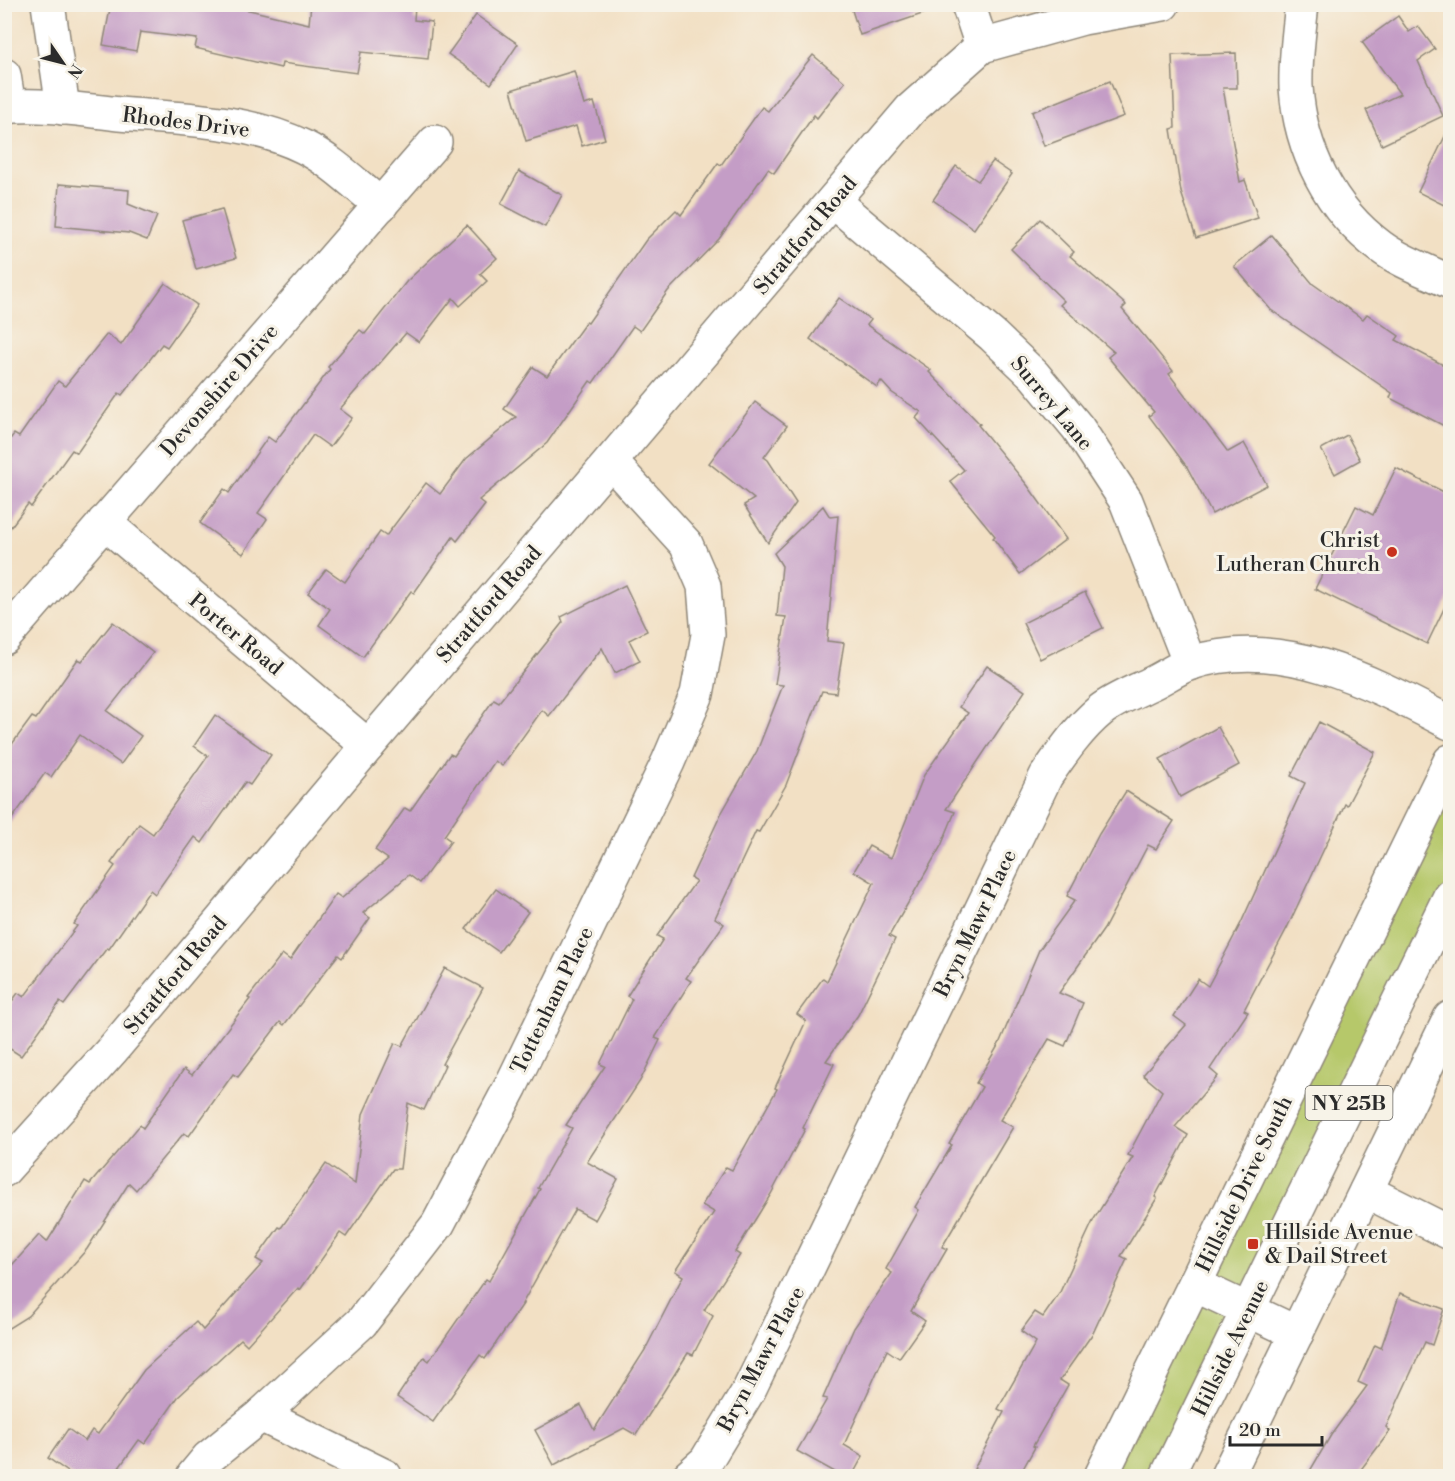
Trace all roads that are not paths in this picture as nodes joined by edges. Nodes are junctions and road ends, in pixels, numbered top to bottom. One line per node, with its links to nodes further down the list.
1 (48, 4): 7 (street)
2 (968, 4): 5 (street)
3 (1163, 4): 5 (street)
4 (1302, 4): 11 (street)
5 (982, 46): 9 (street, Strattford Road)
6 (6, 96): 7 (street, Rhodes Drive)
7 (63, 108): 10 (street, Rhodes Drive)
8 (435, 142): 10 (street, Devonshire Drive)
9 (833, 201): 12 (street, Strattford Road); 15 (street, Surrey Lane)
10 (381, 205): 13 (street, Devonshire Drive)
11 (1450, 282)
12 (610, 462): 17 (street, Strattford Road); 27 (street, Tottenham Place)
13 (105, 522): 14 (street, Devonshire Drive); 17 (street, Porter Road)
14 (4, 638)
15 (1190, 664): 16 (street, Bryn Mawr Place); 30 (street, Bryn Mawr Place)
16 (1450, 723)
17 (368, 746): 21 (street, Strattford Road)
18 (1450, 761): 24 (street, Hillside Drive South)
19 (1450, 896): 25 (street, Hillside Avenue / NY 25B)
20 (1450, 1018): 22 (street, NY 25B)
21 (4, 1170)
22 (1366, 1191): 23 (street); 26 (street, NY 25B)
23 (1450, 1233)
24 (1194, 1285): 25 (street); 31 (street, Hillside Drive South)
25 (1248, 1310): 26 (street); 32 (street, Hillside Avenue / NY 25B)
26 (1297, 1333): 33 (street, NY 25B)
27 (261, 1415): 28 (street, Tottenham Place); 29 (street)
28 (193, 1476)
29 (385, 1476)
30 (689, 1476)
31 (1101, 1476)
32 (1167, 1476)
33 (1227, 1476)

